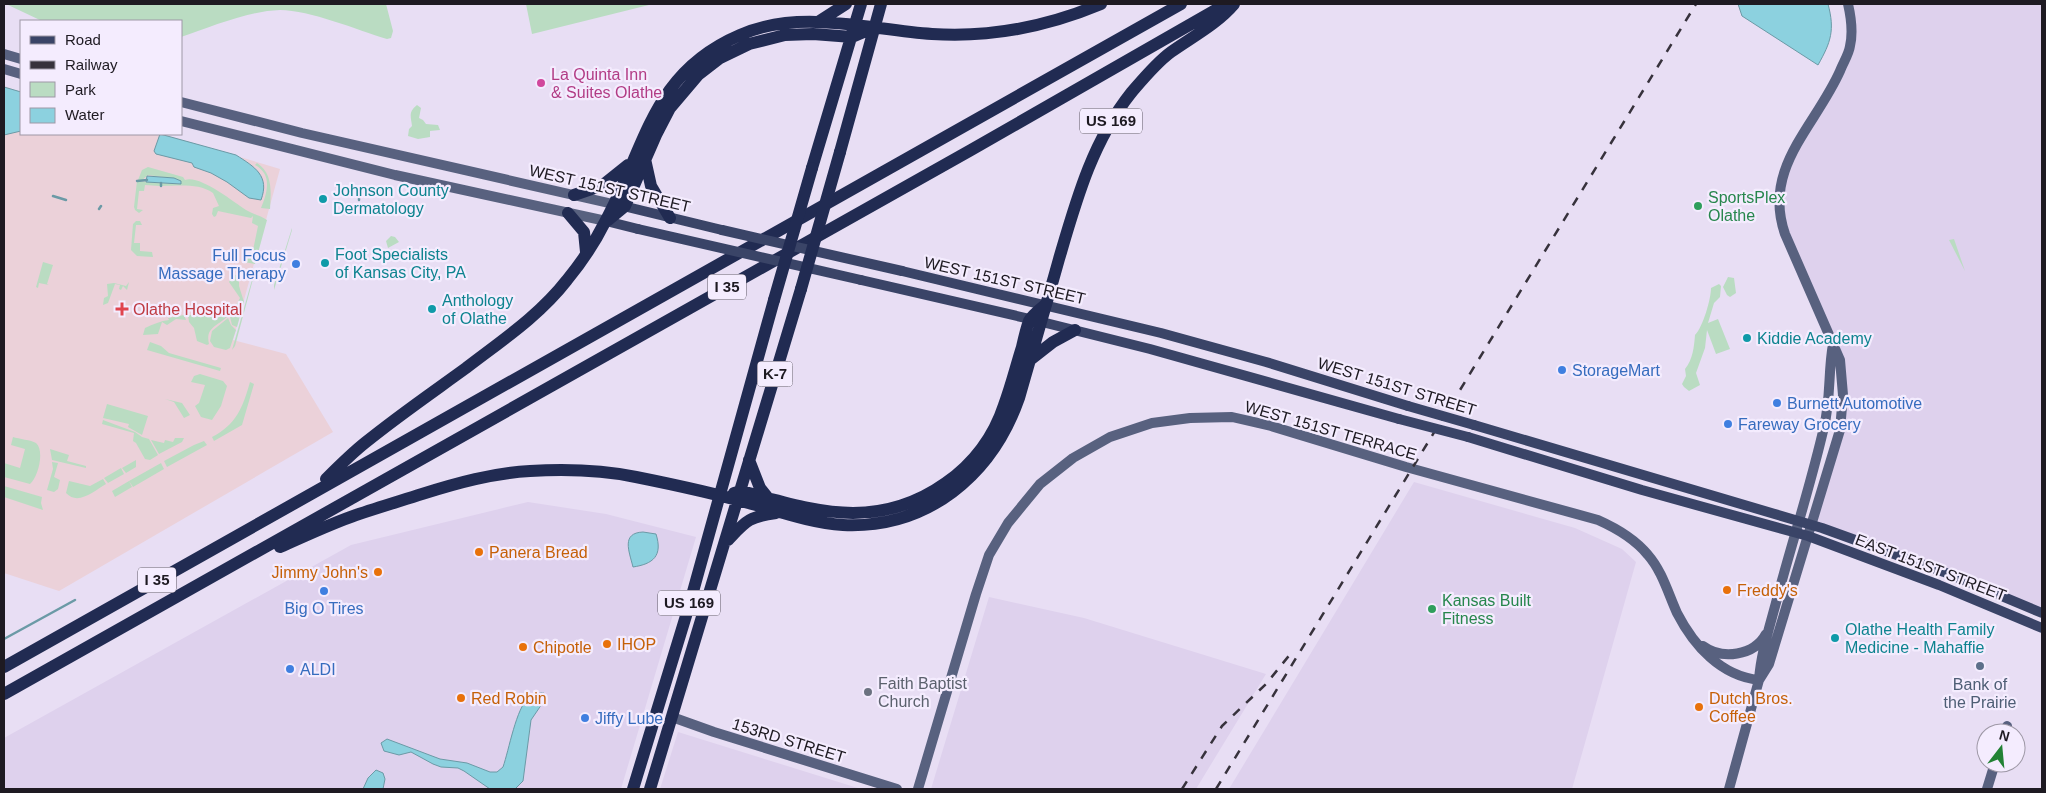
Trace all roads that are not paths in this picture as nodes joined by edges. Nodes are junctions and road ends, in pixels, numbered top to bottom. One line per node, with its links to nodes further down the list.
1 (846, 4): 9 (highway)
2 (861, 4): 11 (highway)
3 (881, 4): 10 (highway, K-7)
4 (1101, 4): 10 (highway)
5 (1181, 4): 32 (highway, I 35)
6 (1226, 4): 42 (highway, I 35)
7 (1234, 4): 26 (highway, US 169)
8 (1848, 4): 29 (street)
9 (818, 22): 11 (highway); 19 (highway)
10 (875, 27): 11 (highway); 31 (highway, K-7, bridge)
11 (854, 31): 18 (highway); 33 (highway, US 169, bridge)
12 (4, 54): 13 (street)
13 (20, 59)
14 (4, 69): 15 (street)
15 (20, 74)
16 (182, 102): 20 (street, WEST 151ST STREET)
17 (182, 121): 22 (street, WEST 151ST STREET)
18 (645, 159): 21 (highway); 23 (highway)
19 (632, 161): 20 (highway); 21 (highway)
20 (574, 195): 21 (street, WEST 151ST STREET)
21 (619, 205): 23 (main road, WEST 151ST STREET); 24 (highway)
22 (568, 213): 24 (street, WEST 151ST STREET); 25 (highway)
23 (670, 218): 26 (main road, WEST 151ST STREET, bridge)
24 (606, 221): 25 (highway); 27 (main road, WEST 151ST STREET, bridge)
25 (586, 252): 32 (highway)
26 (1046, 304): 27 (highway); 37 (main road, WEST 151ST STREET, bridge)
27 (1035, 321): 28 (main road, WEST 151ST STREET); 30 (highway, US 169); 35 (highway)
28 (1075, 330): 30 (highway); 39 (main road, WEST 151ST STREET, bridge)
29 (1833, 344): 37 (street); 38 (street)
30 (1030, 360): 36 (highway, US 169)
31 (749, 460): 34 (highway, K-7); 35 (highway)
32 (309, 494): 47 (highway, I 35)
33 (720, 496): 34 (highway); 42 (highway); 52 (highway, US 169)
34 (740, 496): 35 (highway); 36 (highway); 41 (highway, K-7)
35 (768, 498)
36 (778, 513): 41 (highway, US 169)
37 (1798, 520): 38 (main road, WEST 151ST STREET); 39 (street)
38 (1812, 524): 40 (street); 43 (main road, EAST 151ST STREET)
39 (1795, 533): 40 (main road, WEST 151ST STREET); 44 (street)
40 (1808, 536): 45 (main road, EAST 151ST STREET); 48 (street)
41 (726, 543): 50 (highway, US 169)
42 (227, 569): 49 (highway, I 35)
43 (2042, 612)
44 (1770, 626): 46 (street); 48 (street)
45 (2042, 628)
46 (1690, 636): 48 (street, WEST 151ST TERRACE); 55 (street, WEST 151ST TERRACE)
47 (4, 666)
48 (1759, 680): 56 (street)
49 (4, 694)
50 (672, 717): 53 (highway, US 169); 54 (street, 153RD STREET)
51 (1992, 773): 57 (street)
52 (633, 789)
53 (650, 789)
54 (897, 789)
55 (918, 789)
56 (1729, 789)
57 (1987, 789)

